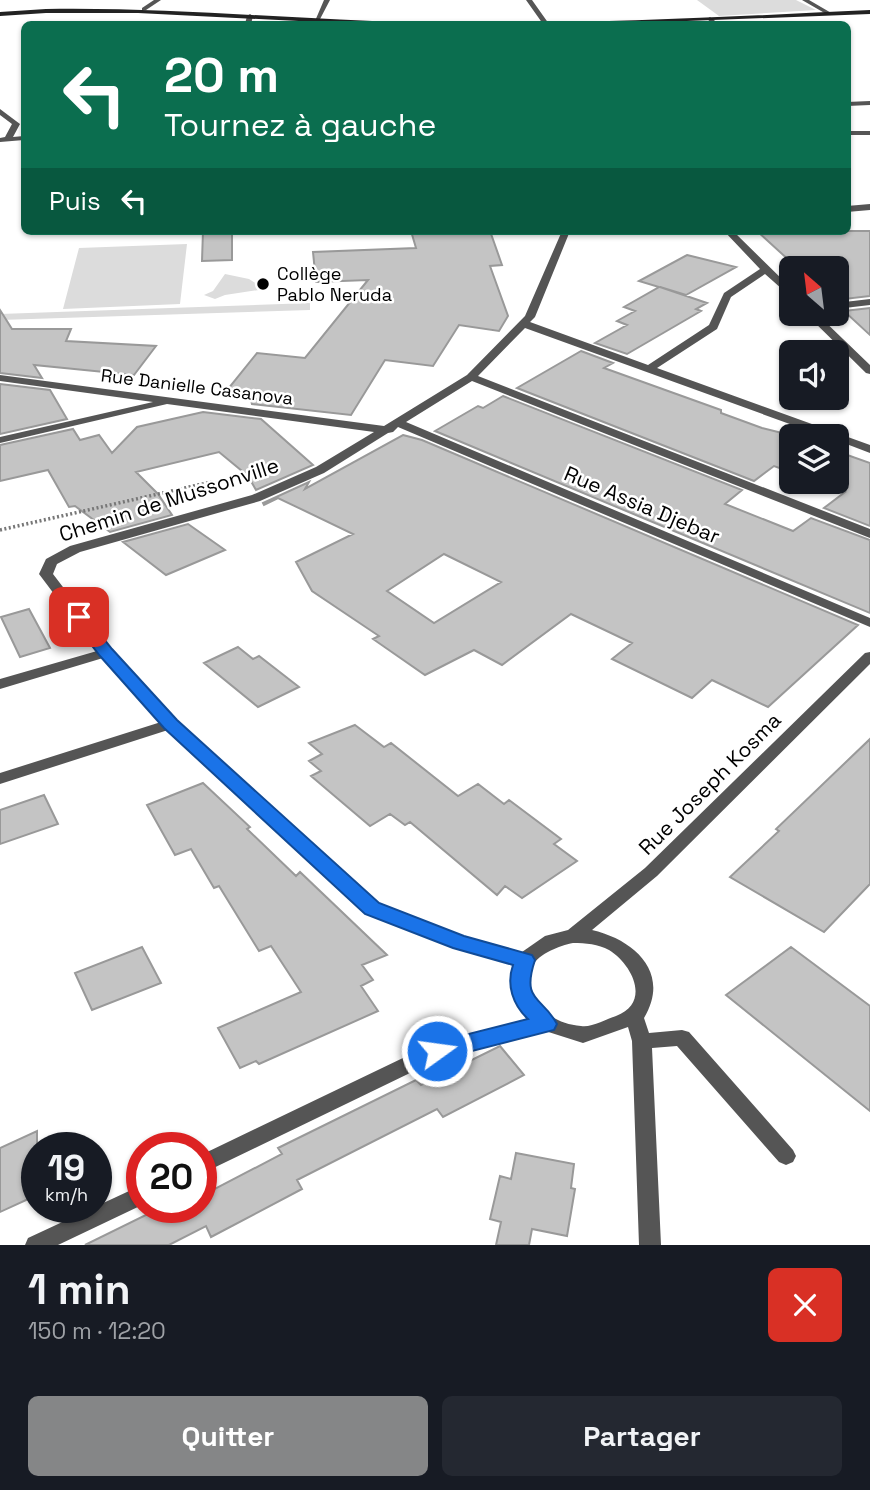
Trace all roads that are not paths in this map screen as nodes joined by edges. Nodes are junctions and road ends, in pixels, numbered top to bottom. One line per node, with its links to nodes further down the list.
1 (158, 0): 5 (street)
2 (327, 0): 10 (street)
3 (529, 0): 13 (street)
4 (805, 0): 8 (street)
5 (144, 9): 7 (street); 9 (street)
6 (870, 12): 8 (street)
7 (0, 14)
8 (830, 14): 14 (street)
9 (250, 16): 10 (street); 11 (street)
10 (317, 20): 12 (street)
11 (249, 21)
12 (348, 21)
13 (544, 21)
14 (728, 21)
15 (870, 103): 16 (street)
16 (851, 104)
17 (0, 111): 20 (street)
18 (851, 133): 19 (street)
19 (870, 133)
20 (4, 140)
21 (870, 208): 22 (street)
22 (851, 209)
23 (564, 235): 29 (street, Chemin de Mussonville)
24 (732, 235): 25 (street)
25 (766, 269): 26 (street); 31 (street)
26 (779, 282)
27 (870, 302): 28 (street)
28 (849, 304)
29 (525, 324): 31 (street); 33 (street, Chemin de Mussonville)
30 (823, 326): 32 (street)
31 (649, 369): 36 (street)
32 (870, 371)
33 (471, 377): 37 (street, Chemin de Mussonville); 41 (street)
34 (0, 379): 35 (street, Rue Danielle Casanova)
35 (176, 400): 37 (street, Rue Danielle Casanova); 38 (street)
36 (803, 424)
37 (394, 426): 42 (street, Rue Assia Djebar); 43 (street, Chemin de Mussonville)
38 (0, 440)
39 (849, 441): 40 (street)
40 (870, 449)
41 (870, 534)
42 (870, 623)
43 (106, 653): 45 (street); 46 (street)
44 (870, 656): 48 (street, Rue Joseph Kosma)
45 (0, 684)
46 (170, 724): 47 (street); 49 (street)
47 (0, 779)
48 (573, 936): 49 (street); 50 (street)
49 (525, 960): 51 (street)
50 (634, 1017): 51 (street); 52 (street)
51 (546, 1024): 54 (street)
52 (642, 1041): 53 (street); 57 (street)
53 (786, 1156)
54 (217, 1157)
55 (126, 1202): 56 (street)
56 (36, 1245)
57 (650, 1245)

